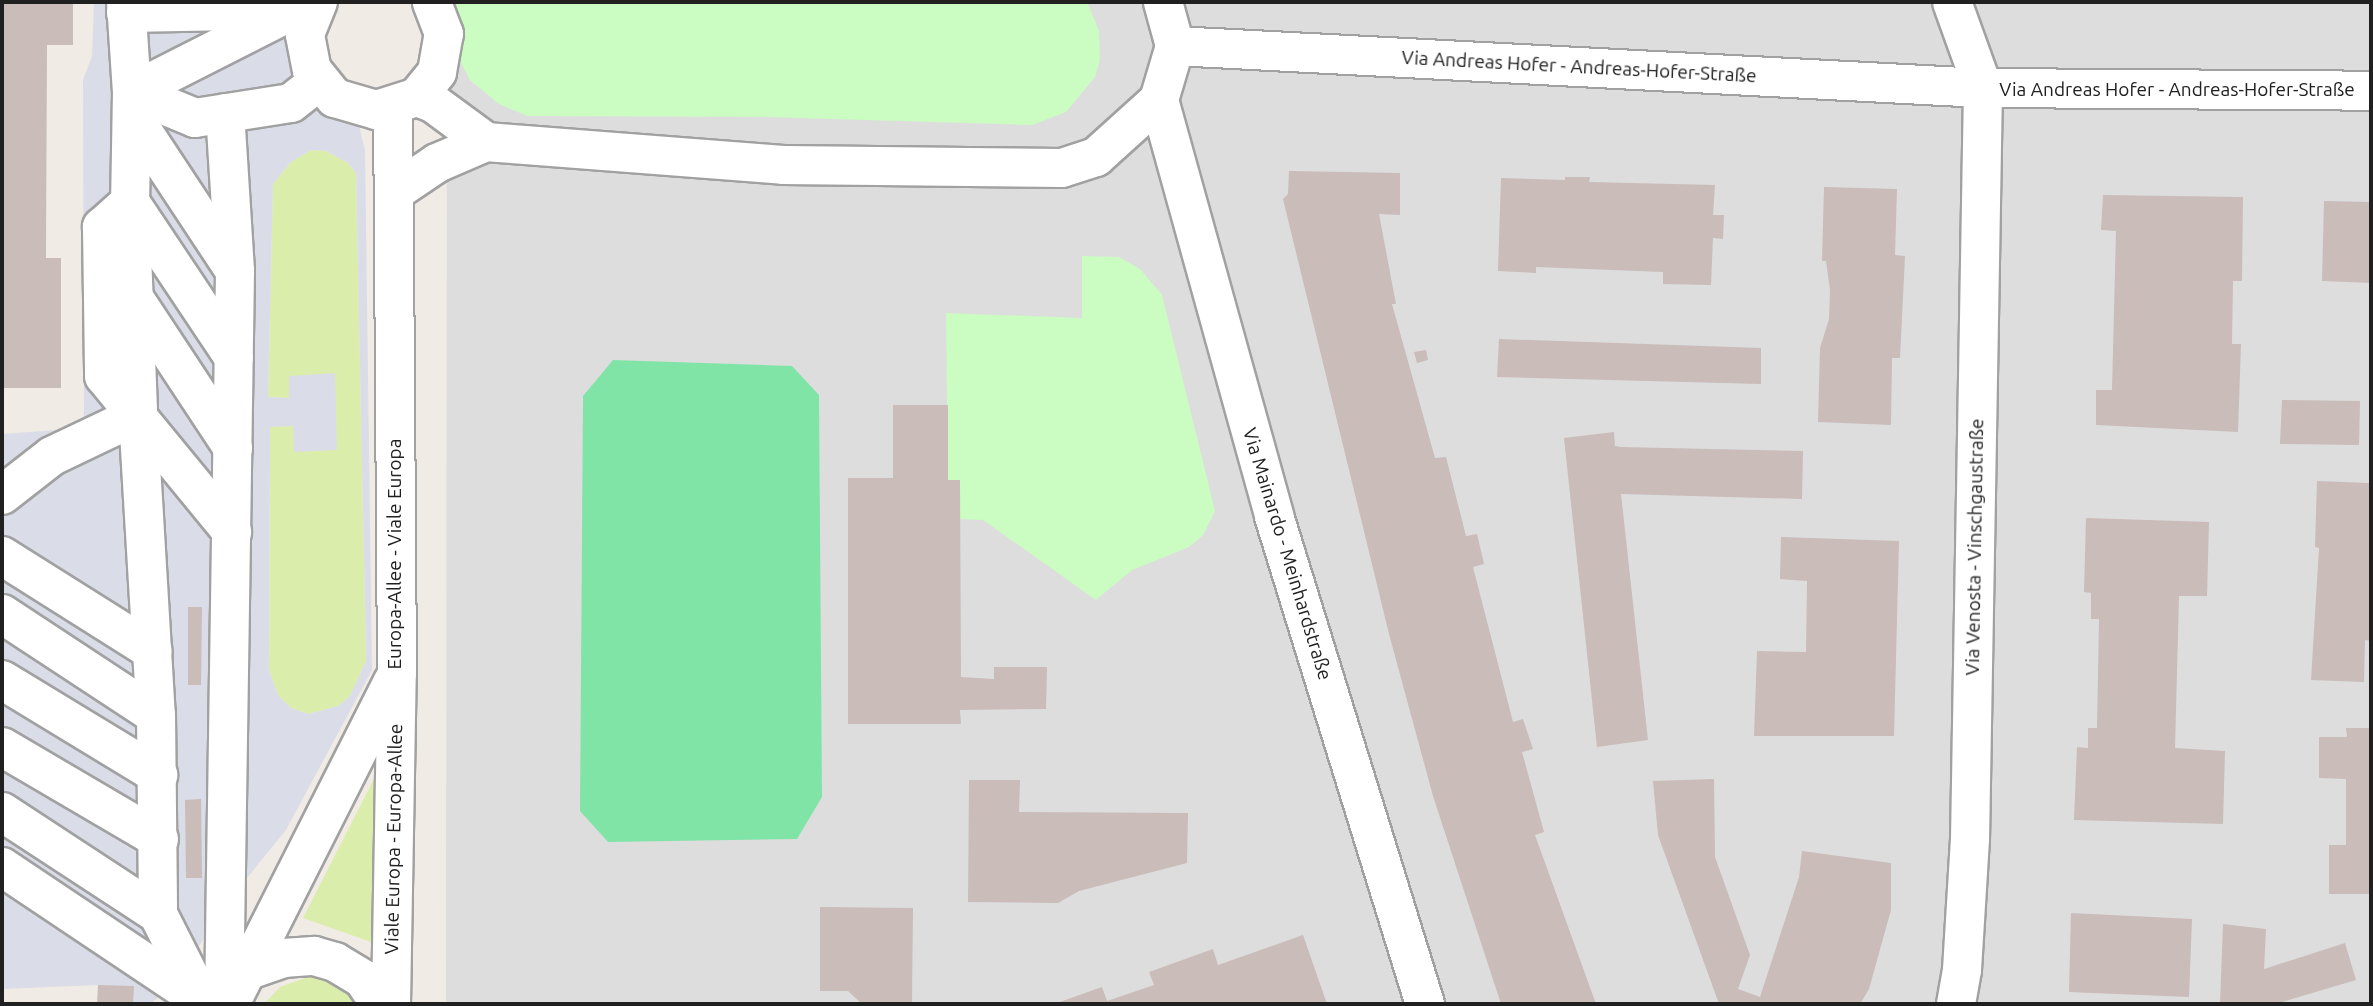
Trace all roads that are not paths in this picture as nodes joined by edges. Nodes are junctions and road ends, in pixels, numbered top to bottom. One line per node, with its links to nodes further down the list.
1 (432, 2): 12 (street)
2 (1163, 2): 6 (street)
3 (1952, 2): 8 (street, Via Andreas Hofer - Andreas-Hofer-Straße)
4 (302, 5): 5 (street); 7 (street); 11 (street)
5 (126, 7): 11 (street)
6 (1175, 46): 8 (street, Via Andreas Hofer - Andreas-Hofer-Straße); 10 (street)
7 (318, 81): 12 (street); 13 (street)
8 (1983, 88): 9 (street, Via Andreas Hofer - Andreas-Hofer-Straße); 41 (street, Via Venosta - Vinschgaustraße)
9 (2371, 91)
10 (1159, 100): 14 (street); 40 (street, Via Mainardo - Meinhardstraße)
11 (132, 103): 13 (street); 16 (street); 17 (street)
12 (405, 103): 14 (street); 15 (street, Europa-Allee - Viale Europa)
13 (225, 113): 17 (street)
14 (486, 142): 15 (street)
15 (397, 190): 27 (street, Europa-Allee - Viale Europa)
16 (130, 202): 18 (street); 19 (street); 20 (street)
17 (235, 271): 19 (street)
18 (133, 296): 20 (street); 21 (street)
19 (234, 358): 21 (street)
20 (138, 415): 22 (street); 23 (street); 26 (street)
21 (233, 448): 23 (street)
22 (2, 495)
23 (232, 532): 37 (street)
24 (2, 556): 26 (street)
25 (2, 614): 29 (street)
26 (153, 651): 29 (street)
27 (397, 674): 36 (street, Europa-Allee - Viale Europa); 39 (street, Viale Europa - Europa-Allee)
28 (2, 680): 31 (street)
29 (156, 715): 31 (street)
30 (2, 747): 33 (street)
31 (158, 775): 33 (street)
32 (2, 812): 35 (street)
33 (159, 839): 35 (street)
34 (2, 867): 37 (street)
35 (158, 914): 37 (street)
36 (249, 970): 37 (street, Europa-Allee - Viale Europa); 38 (street)
37 (216, 1003)
38 (380, 1004)
39 (391, 1004)
40 (1425, 1004)
41 (1956, 1004)

